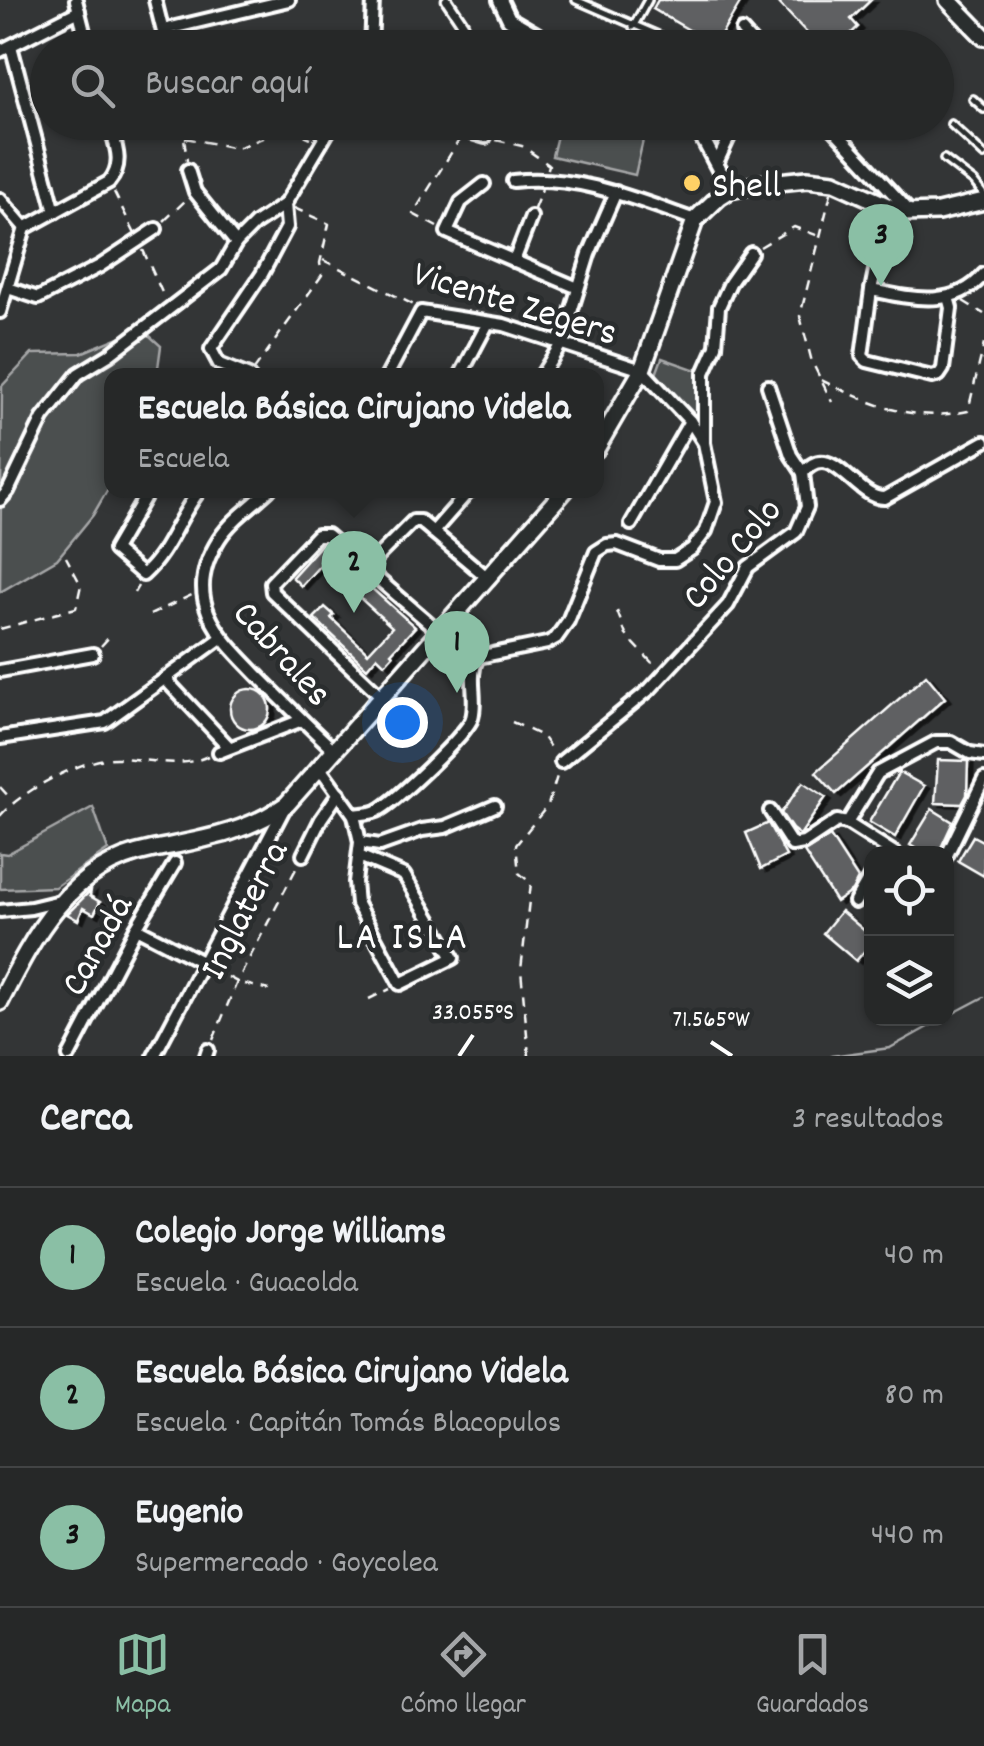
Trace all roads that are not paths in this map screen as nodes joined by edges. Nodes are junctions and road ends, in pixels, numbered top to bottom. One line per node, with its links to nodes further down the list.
1 (155, 0): 13 (street)
2 (288, 0): 9 (street)
3 (373, 0): 14 (street)
4 (447, 0): 15 (street)
5 (500, 0): 16 (street)
6 (576, 0): 11 (lane)
7 (648, 0): 11 (lane)
8 (948, 0): 19 (main road)
9 (253, 4): 13 (street)
10 (77, 6): 12 (street)
11 (632, 26): 17 (lane)
12 (37, 30)
13 (163, 30)
14 (372, 30)
15 (464, 30)
16 (528, 30)
17 (642, 30)
18 (30, 34): 20 (street)
19 (984, 38)
20 (6, 49): 23 (street)
21 (973, 99): 22 (lane)
22 (984, 109)
23 (30, 127)
24 (954, 127): 31 (lane)
25 (34, 140): 43 (street)
26 (114, 140): 43 (street)
27 (323, 140): 41 (street)
28 (704, 140): 33 (street)
29 (728, 140): 33 (street)
30 (843, 140): 44 (street)
31 (984, 154)
32 (944, 159): 40 (lane)
33 (718, 164): 37 (street)
34 (188, 170): 49 (street)
35 (513, 181): 38 (street)
36 (484, 184): 51 (street)
37 (730, 190): 42 (main road); 46 (main road)
38 (616, 192): 46 (street); 54 (street)
39 (0, 198): 47 (street)
40 (984, 198): 44 (main road)
41 (285, 204): 49 (street); 60 (street)
42 (888, 208): 44 (main road); 55 (street)
43 (56, 212): 47 (street)
44 (911, 214)
45 (531, 217): 51 (street)
46 (695, 220): 64 (main road)
47 (25, 228): 53 (street)
48 (156, 230): 53 (street)
49 (236, 243): 76 (street)
50 (751, 254): 68 (street)
51 (514, 262): 54 (street)
52 (984, 274): 56 (street)
53 (8, 288): 57 (street)
54 (578, 288): 59 (street)
55 (871, 290): 56 (street); 56 (street)
56 (951, 296)
57 (0, 312)
58 (488, 322): 59 (street, Vicente Zegers); 61 (street, Vicente Zegers); 62 (street)
59 (561, 344): 63 (street); 64 (street, Vicente Zegers)
60 (229, 368)
61 (391, 368)
62 (464, 368)
63 (547, 368)
64 (642, 370): 66 (street); 67 (main road)
65 (768, 386): 70 (street)
66 (690, 421): 68 (street); 77 (street)
67 (604, 436)
68 (704, 442): 84 (street)
69 (984, 442): 70 (street, Colo Colo)
70 (804, 472): 92 (street, Colo Colo)
71 (144, 498): 72 (street)
72 (194, 498)
73 (261, 498): 82 (street, Cabrales)
74 (463, 498): 78 (street)
75 (558, 498): 80 (main road)
76 (0, 500)
77 (631, 524)
78 (433, 532): 79 (street); 80 (street)
79 (366, 568): 81 (street); 87 (street)
80 (489, 579): 81 (main road)
81 (445, 630): 84 (street); 87 (main road)
82 (221, 638): 86 (street); 88 (street, Cabrales)
83 (93, 654): 85 (street)
84 (478, 656): 99 (street)
85 (0, 670)
86 (165, 679): 88 (street); 89 (street)
87 (382, 698): 90 (main road)
88 (302, 720): 90 (street, Cabrales)
89 (0, 738)
90 (335, 750): 93 (main road)
91 (984, 755): 100 (street)
92 (561, 762)
93 (320, 768): 95 (street); 96 (main road)
94 (984, 779): 103 (street)
95 (339, 793): 99 (street); 104 (street, Inglaterra)
96 (287, 804): 108 (main road); 112 (street)
97 (495, 806): 101 (street)
98 (770, 811): 100 (street)
99 (354, 816): 101 (street)
100 (847, 823): 102 (street)
101 (360, 842): 105 (street)
102 (880, 846)
103 (951, 846)
104 (303, 855)
105 (359, 856): 105 (street)
106 (175, 862): 111 (street, Canadá)
107 (864, 887): 109 (street)
108 (60, 901): 110 (street); 113 (main road)
109 (855, 902)
110 (0, 912)
111 (136, 928): 112 (street); 114 (street, Canadá)
112 (202, 962): 115 (street)
113 (2, 996)
114 (69, 1056)
115 (154, 1056)

